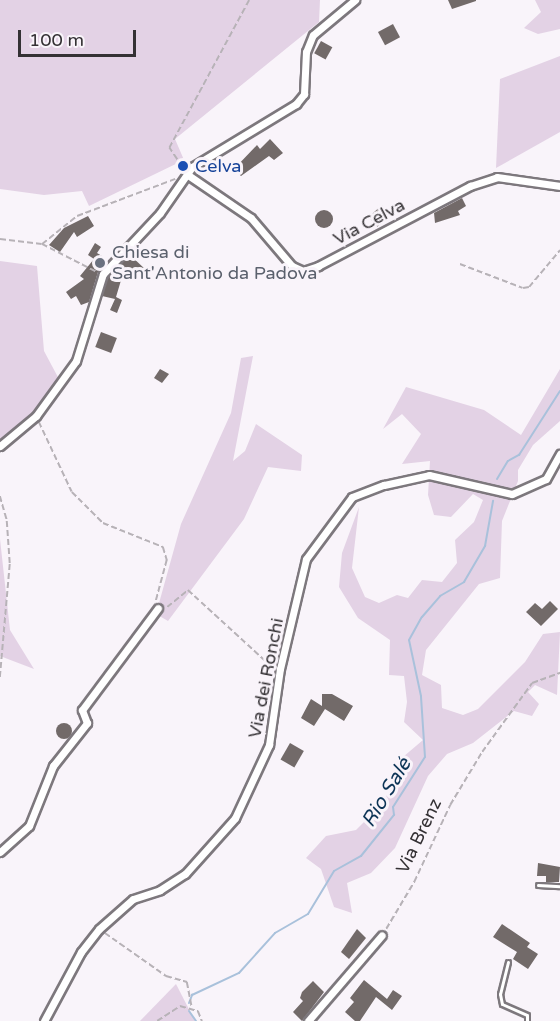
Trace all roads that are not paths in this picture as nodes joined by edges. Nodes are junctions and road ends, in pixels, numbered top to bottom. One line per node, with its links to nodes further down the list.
1 (355, 0): 2 (street)
2 (188, 175): 3 (street, Via Celva); 4 (street)
3 (560, 186)
4 (0, 446)
5 (560, 454): 12 (street, Via dei Ronchi)
6 (158, 608): 7 (street)
7 (0, 852)
8 (538, 885): 9 (lane)
9 (560, 886)
10 (382, 935): 13 (street)
11 (508, 962): 14 (lane)
12 (44, 1021)
13 (308, 1021)
14 (527, 1021)

